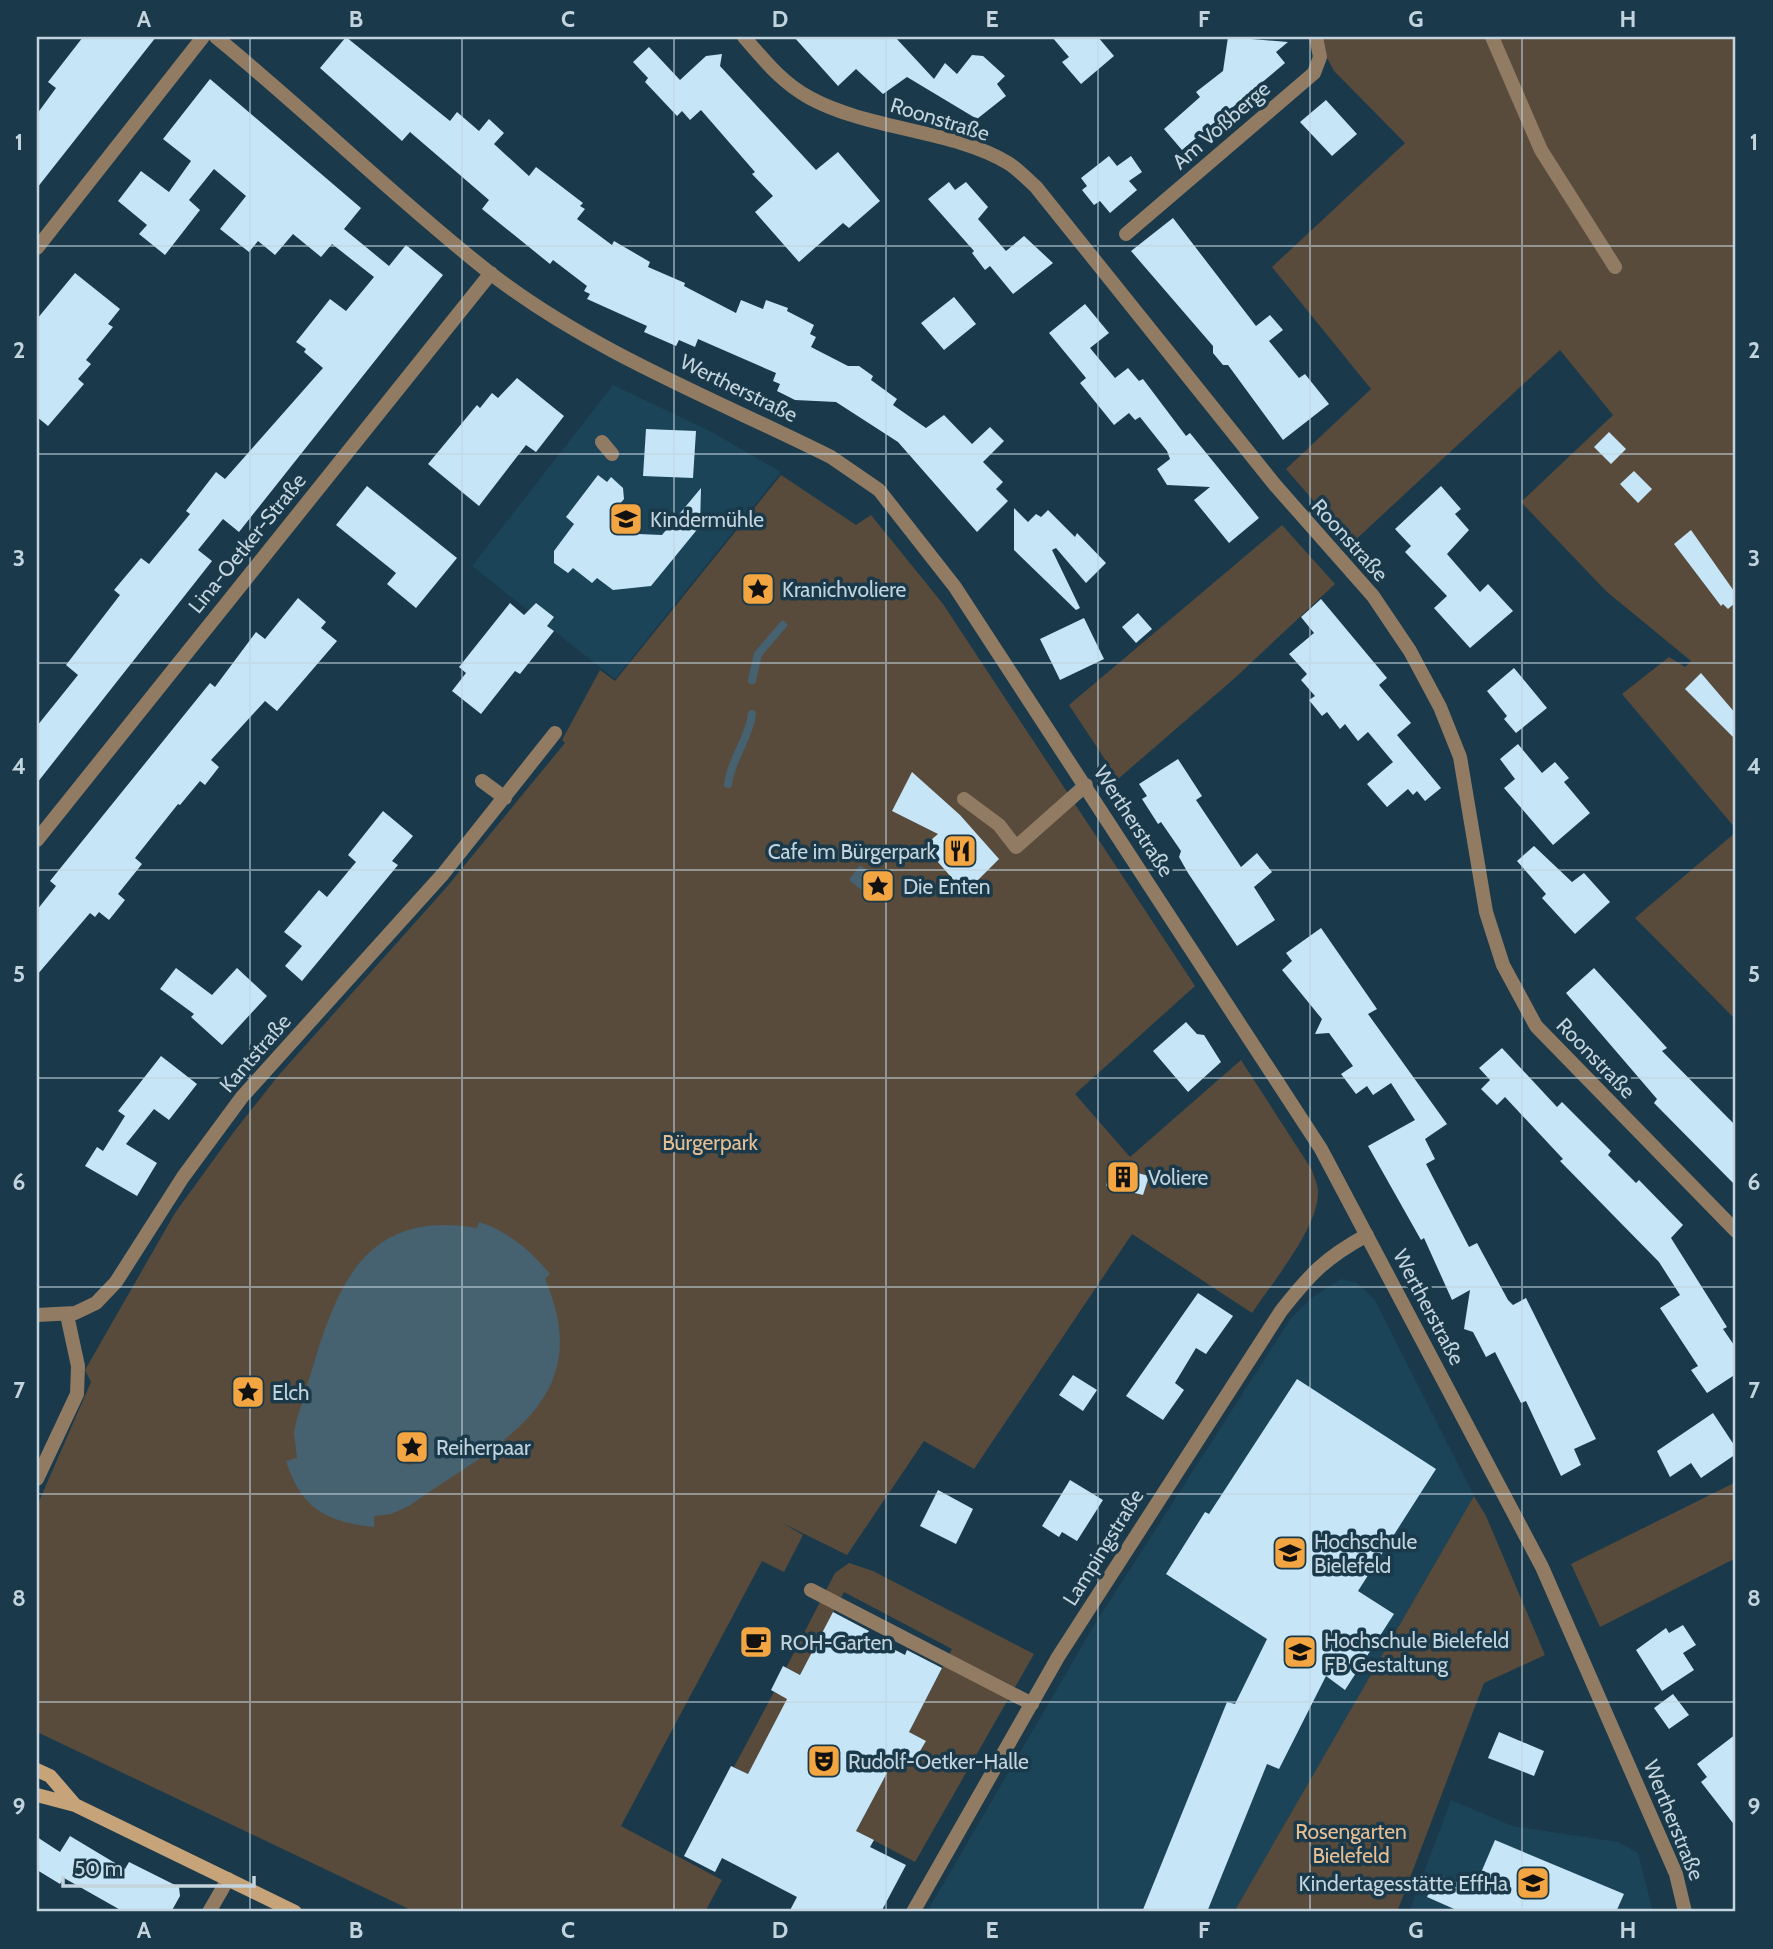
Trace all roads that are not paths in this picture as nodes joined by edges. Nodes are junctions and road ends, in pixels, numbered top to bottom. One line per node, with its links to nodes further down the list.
1 (203, 37): 7 (street)
2 (216, 37): 9 (street, Wertherstraße)
3 (744, 37): 16 (street, Roonstraße)
4 (1316, 37): 6 (street, Am Voßberge)
5 (1492, 37): 8 (street)
6 (1126, 234)
7 (37, 248)
8 (1615, 267)
9 (491, 273): 12 (street, Wertherstraße); 15 (street, Lina-Oetker-Straße)
10 (555, 733): 13 (street, Kantstraße)
11 (482, 781): 13 (street)
12 (1086, 785): 14 (street); 17 (street, Wertherstraße)
13 (505, 798): 19 (street, Kantstraße)
14 (964, 799)
15 (37, 839)
16 (1736, 1231)
17 (1367, 1235): 22 (street, Lampingstraße); 30 (street, Wertherstraße)
18 (37, 1315): 19 (street, Kantstraße)
19 (67, 1315): 20 (street)
20 (37, 1479)
21 (811, 1590): 22 (street)
22 (1032, 1704): 29 (street, Lampingstraße)
23 (37, 1770): 25 (main road)
24 (37, 1795): 25 (main road)
25 (75, 1805): 26 (main road)
26 (228, 1879): 27 (street); 28 (main road)
27 (209, 1912)
28 (295, 1912)
29 (912, 1912)
30 (1685, 1912)

